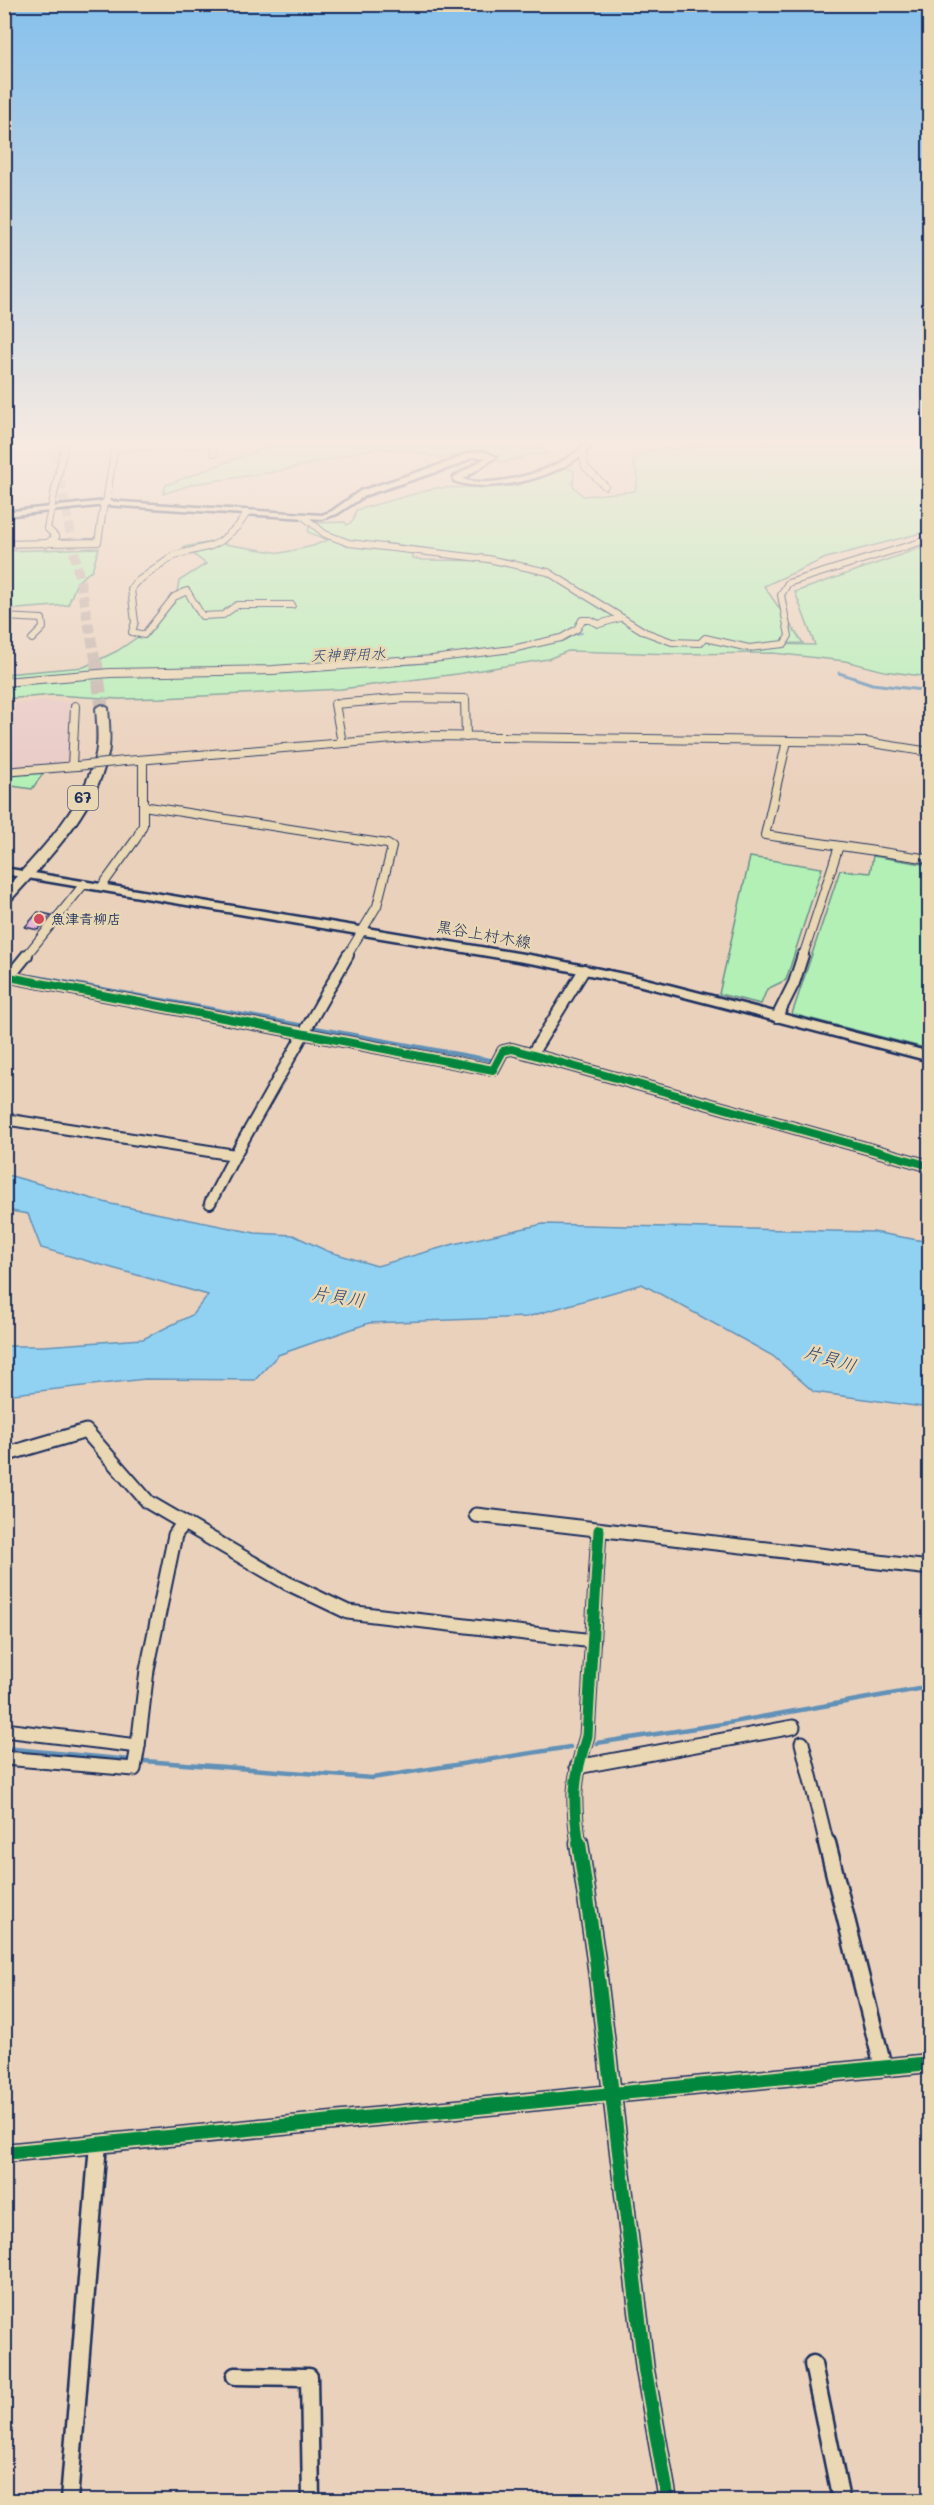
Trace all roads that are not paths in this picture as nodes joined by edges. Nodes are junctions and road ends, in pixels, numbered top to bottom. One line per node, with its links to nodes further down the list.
1 (175, 555): 4 (street)
2 (452, 555): 6 (street)
3 (879, 555): 6 (street)
4 (292, 605)
5 (4, 617): 7 (street)
6 (620, 618): 8 (street)
7 (32, 639)
8 (4, 682)
9 (75, 705): 16 (street)
10 (102, 708): 22 (main road, 67)
11 (466, 737): 12 (street); 13 (street); 13 (street)
12 (788, 741): 14 (street); 19 (street)
13 (342, 743): 15 (street)
14 (930, 752)
15 (143, 760): 16 (street, bridge); 18 (street)
16 (74, 766): 17 (street)
17 (4, 772)
18 (143, 806): 24 (street); 26 (street)
19 (839, 846): 20 (street); 30 (street)
20 (930, 859)
21 (4, 871): 22 (main road, 黒谷上村木線)
22 (27, 874): 23 (main road, 黒谷上村木線); 25 (main road, 67)
23 (84, 884): 24 (main road, 黒谷上村木線); 28 (street)
24 (102, 886): 26 (main road, 黒谷上村木線)
25 (4, 899)
26 (363, 931): 27 (main road, 黒谷上村木線); 31 (street)
27 (584, 970): 30 (main road, 黒谷上村木線); 32 (street)
28 (14, 971)
29 (4, 976): 31 (street)
30 (777, 1017): 33 (main road, 黒谷上村木線)
31 (304, 1034): 32 (street); 35 (street)
32 (532, 1054): 36 (street)
33 (930, 1057)
34 (4, 1119): 35 (street)
35 (235, 1155): 37 (street)
36 (930, 1166)
37 (210, 1203)
38 (4, 1451): 40 (street)
39 (476, 1515): 41 (street)
40 (183, 1523): 43 (street); 47 (street)
41 (599, 1530): 42 (street); 43 (street)
42 (930, 1568)
43 (592, 1641): 49 (street)
44 (793, 1727): 49 (street)
45 (4, 1731): 47 (street)
46 (802, 1743): 51 (street)
47 (138, 1746): 48 (street)
48 (4, 1758)
49 (577, 1767): 52 (street)
50 (930, 2063): 51 (street)
51 (883, 2067): 52 (street)
52 (611, 2095): 53 (street); 59 (street)
53 (98, 2144): 54 (street); 57 (street)
54 (4, 2153)
55 (813, 2364): 60 (street)
56 (235, 2376): 58 (street)
57 (69, 2500)
58 (311, 2500)
59 (668, 2500)
60 (841, 2500)

